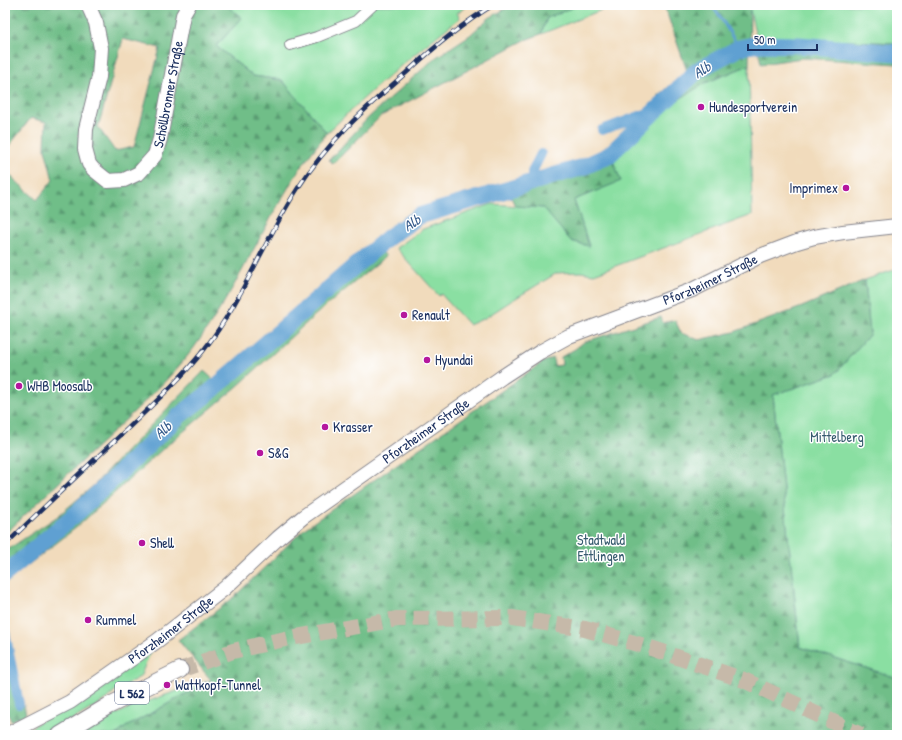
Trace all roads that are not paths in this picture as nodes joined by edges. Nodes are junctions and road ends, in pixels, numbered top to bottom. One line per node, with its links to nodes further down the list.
1 (88, 5): 2 (main road, Schöllbronner Straße)
2 (189, 5)
3 (373, 5): 4 (street)
4 (290, 45)
5 (897, 226): 7 (main road, Pforzheimer Straße)
6 (180, 670): 8 (main road, L 562)
7 (6, 735)
8 (60, 735)

